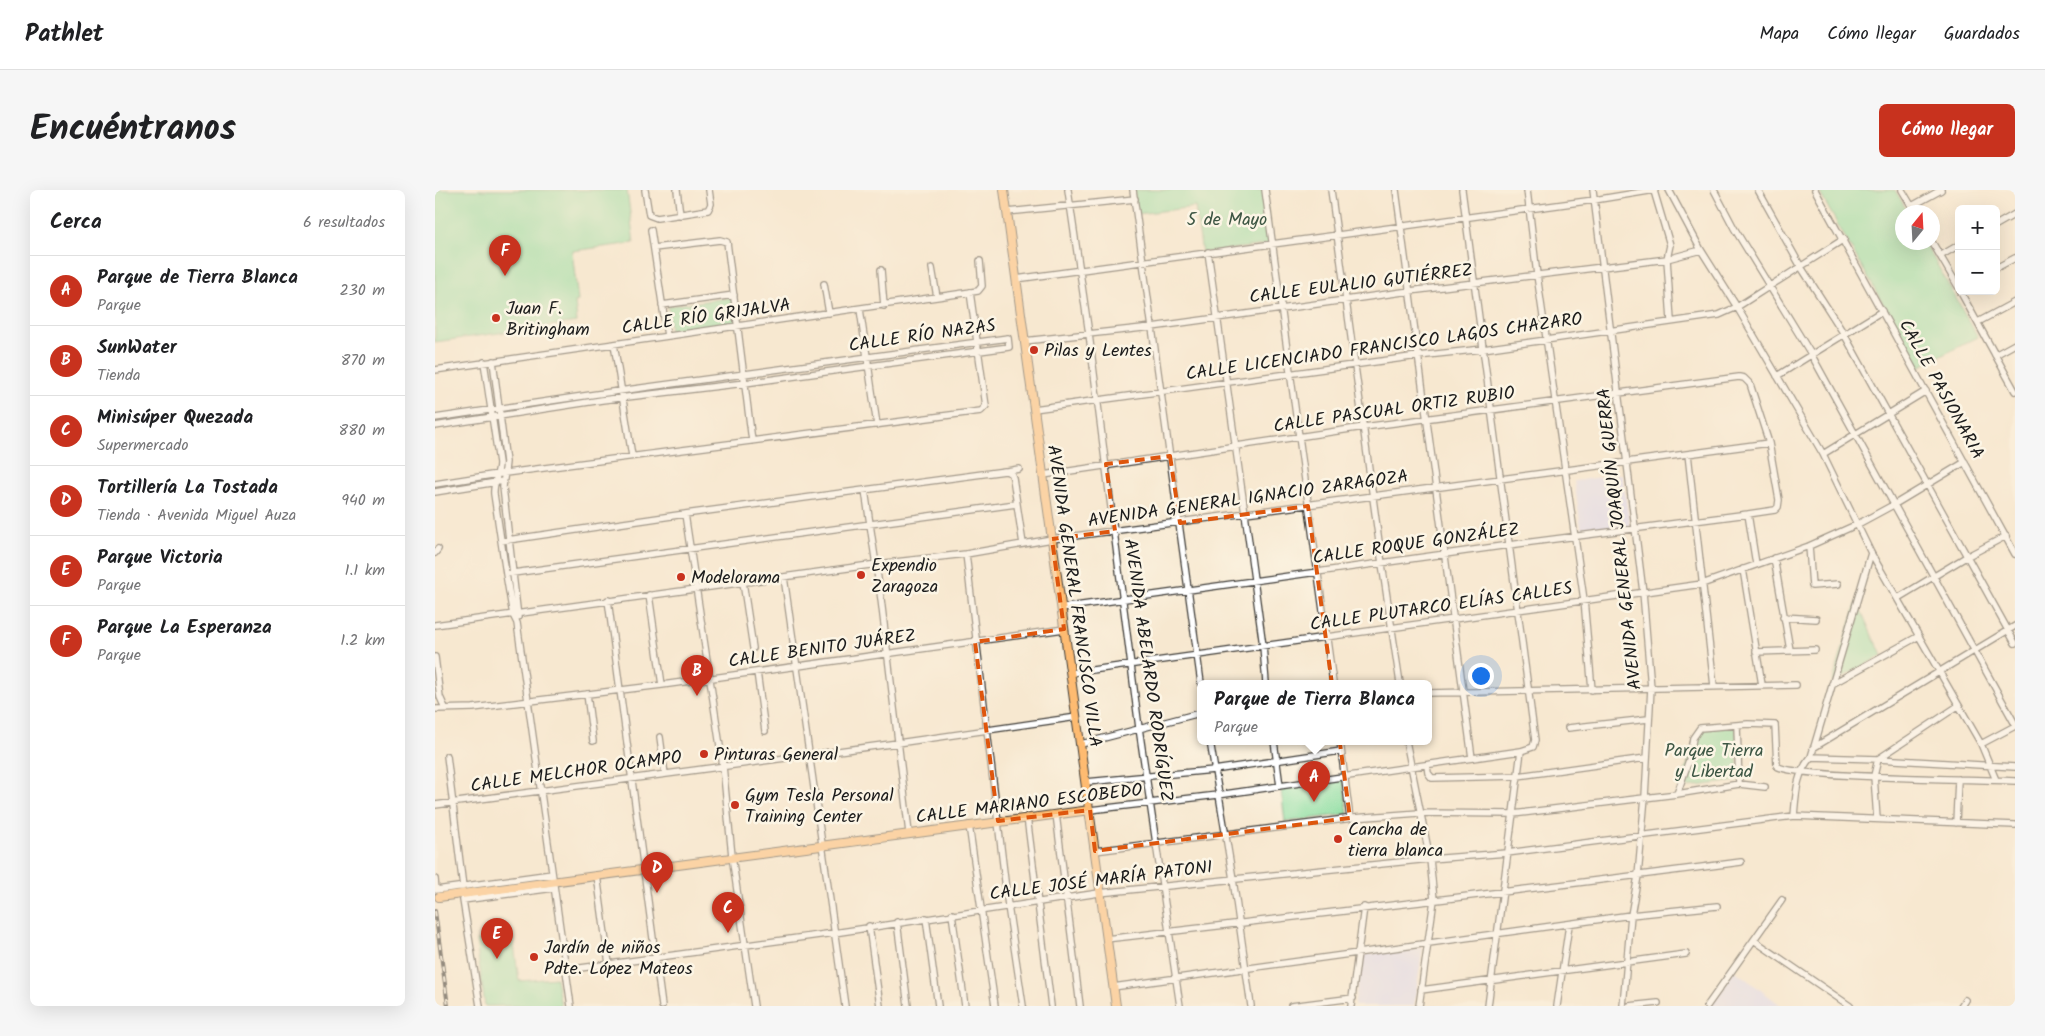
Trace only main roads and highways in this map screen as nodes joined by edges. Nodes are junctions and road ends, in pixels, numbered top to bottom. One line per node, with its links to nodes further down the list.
1 (1004, 190): 2 (main road, AVENIDA GENERAL FRANCISCO VILLA)
2 (1090, 810): 3 (main road, CALLE MARIANO ESCOBEDO); 4 (main road, AVENIDA GENERAL FRANCISCO VILLA)
3 (438, 894)
4 (1116, 1006)

